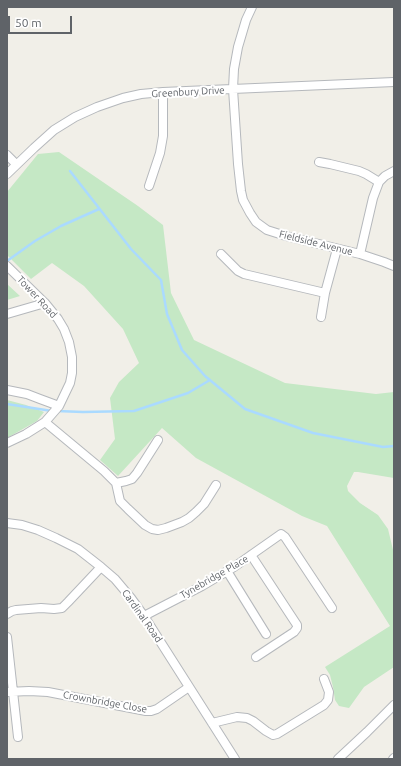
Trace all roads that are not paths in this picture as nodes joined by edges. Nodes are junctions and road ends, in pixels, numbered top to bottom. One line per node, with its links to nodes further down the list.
1 (252, 7): 3 (street, Fieldside Avenue)
2 (394, 82): 3 (street, Greenbury Drive)
3 (233, 89): 4 (street, Greenbury Drive); 12 (street, Fieldside Avenue)
4 (163, 92): 7 (street, Greenbury Drive); 11 (street)
5 (7, 155): 7 (street)
6 (319, 162): 10 (street)
7 (16, 164): 9 (street, Greenbury Drive)
8 (394, 171): 10 (street)
9 (7, 174)
10 (379, 182): 14 (street)
11 (148, 186)
12 (337, 248): 14 (street, Fieldside Avenue); 17 (street)
13 (221, 254): 17 (street)
14 (360, 254): 16 (street, Fieldside Avenue)
15 (7, 266): 18 (street, Tower Road)
16 (394, 266)
17 (325, 293): 20 (street)
18 (45, 303): 19 (street); 22 (street, Tower Road)
19 (7, 314)
20 (320, 317)
21 (7, 390): 22 (street)
22 (59, 406): 23 (street, Tower Road)
23 (46, 422): 25 (street, Tower Road); 26 (street)
24 (158, 440): 26 (street)
25 (7, 443)
26 (116, 483): 27 (street)
27 (216, 485)
28 (7, 523): 30 (street, Cardinal Road)
29 (251, 556): 31 (street, Tynebridge Place); 32 (street, Tynebridge Place); 37 (street)
30 (101, 567): 33 (street); 34 (street, Cardinal Road)
31 (227, 572): 34 (street, Tynebridge Place); 35 (street)
32 (332, 608)
33 (7, 614)
34 (144, 616): 39 (street, Cardinal Road)
35 (266, 634)
36 (7, 637): 40 (street)
37 (256, 657)
38 (324, 679): 42 (street)
39 (189, 687): 40 (street, Crownbridge Close); 42 (street, Cardinal Road)
40 (10, 692): 43 (street)
41 (394, 705): 45 (street)
42 (212, 723): 44 (street, Cardinal Road)
43 (18, 737)
44 (235, 759)
45 (338, 759)

